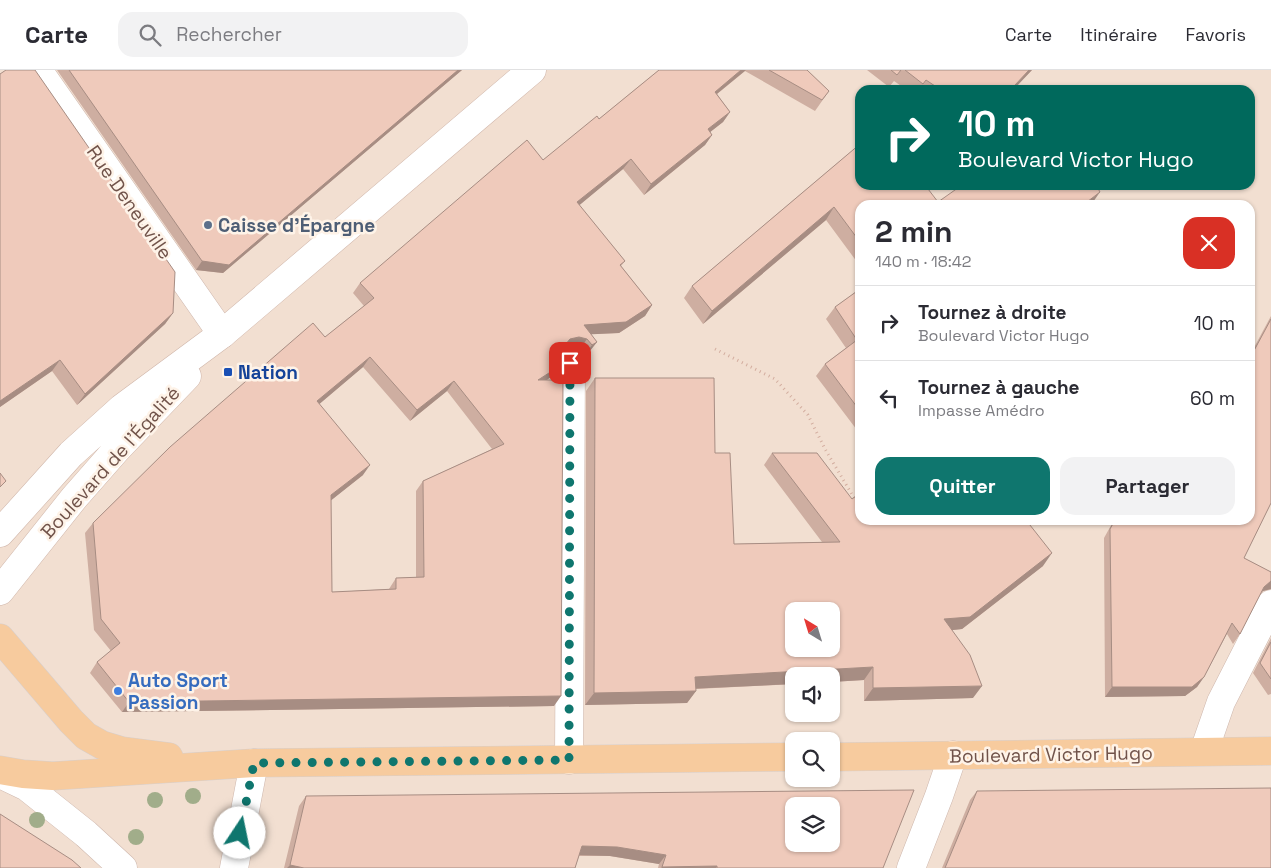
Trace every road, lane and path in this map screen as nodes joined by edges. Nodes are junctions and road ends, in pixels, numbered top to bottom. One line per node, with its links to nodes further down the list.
1 (38, 70): 3 (street, Rue Deneuville)
2 (532, 70): 3 (street, Boulevard de l'Égalité)
3 (222, 334): 7 (street, Boulevard de l'Égalité); 8 (street, Boulevard de l'Égalité)
4 (716, 349): 6 (path)
5 (570, 363): 16 (street)
6 (855, 500)
7 (0, 533)
8 (0, 591)
9 (1271, 604): 11 (street)
10 (0, 638): 18 (main road)
11 (1204, 751): 12 (main road, Boulevard Victor Hugo); 13 (main road, Boulevard Victor Hugo)
12 (1271, 751)
13 (953, 755): 14 (main road, Boulevard Victor Hugo); 23 (street)
14 (840, 756)
15 (785, 757): 16 (main road)
16 (569, 760): 17 (main road)
17 (254, 763): 18 (main road); 22 (street)
18 (222, 764): 19 (main road)
19 (0, 770)
20 (0, 774): 21 (street)
21 (123, 868)
22 (234, 868)
23 (911, 868)

